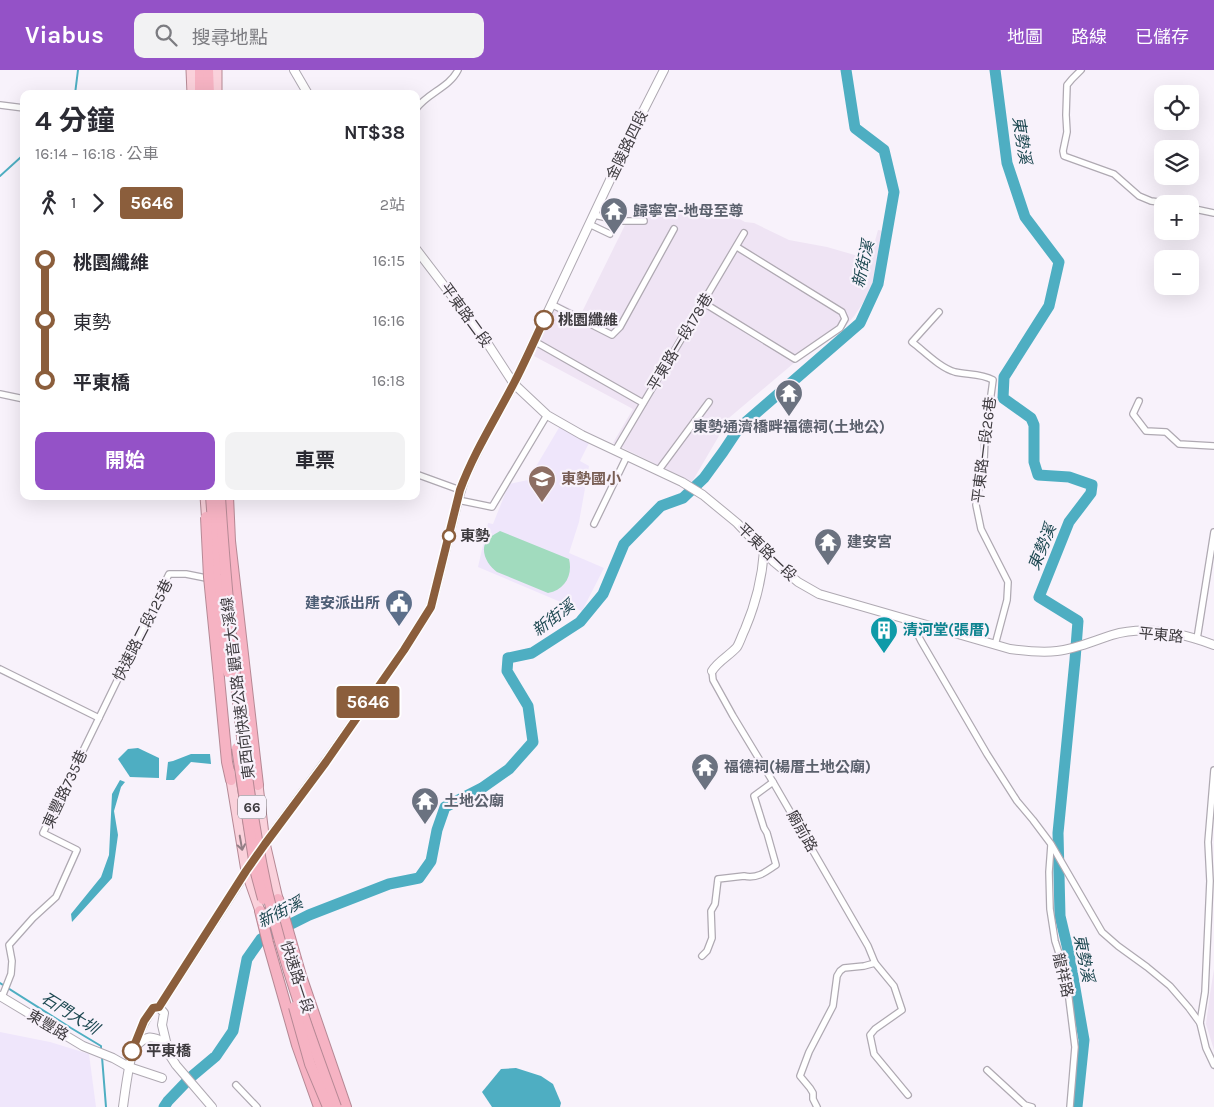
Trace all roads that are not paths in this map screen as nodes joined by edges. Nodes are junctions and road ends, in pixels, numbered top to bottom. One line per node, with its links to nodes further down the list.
1 (191, 70): 9 (main road)
2 (200, 70): 10 (highway)
3 (208, 70): 11 (highway)
4 (217, 70): 12 (main road)
5 (294, 70): 13 (street)
6 (458, 70): 14 (street)
7 (664, 70): 20 (street, 金陵路四段)
8 (1081, 70): 17 (street)
9 (192, 90)
10 (200, 90)
11 (209, 90)
12 (217, 90)
13 (306, 90)
14 (420, 104)
15 (0, 105): 16 (street)
16 (20, 108)
17 (1154, 201)
18 (1199, 210): 19 (street)
19 (1214, 213)
20 (594, 215): 21 (street); 22 (street, 金陵路四段)
21 (644, 221)
22 (589, 224): 25 (street); 29 (street, 金陵路四段)
23 (674, 228): 29 (street)
24 (744, 233): 26 (street, 平東路一段178巷)
25 (610, 234)
26 (737, 247): 28 (street, 平東路一段178巷); 28 (street)
27 (420, 254): 32 (street, 平東路二段)
28 (704, 303): 37 (street, 平東路一段178巷)
29 (552, 304): 31 (street, 金陵路四段)
30 (940, 312): 58 (street, 平東路一段26巷)
31 (534, 341): 32 (street, 金陵路四段); 37 (street)
32 (514, 384): 38 (street, 平東路一段); 44 (street, 金陵路四段)
33 (0, 394): 34 (street)
34 (20, 398)
35 (1139, 401): 39 (street)
36 (709, 402): 42 (street)
37 (643, 404): 40 (street, 平東路一段178巷)
38 (547, 415): 40 (street, 平東路一段); 51 (street)
39 (1214, 446)
40 (615, 451): 41 (street, 平東路一段)
41 (627, 456): 42 (street, 平東路一段); 52 (street)
42 (658, 471): 54 (street, 平東路一段)
43 (420, 475): 44 (street)
44 (460, 490): 51 (street, 金陵路四段)
45 (205, 500): 65 (highway, bridge)
46 (205, 500): 65 (main road, 66)
47 (211, 500): 92 (highway, 東西向快速公路 觀音大溪線 / 66, bridge)
48 (220, 500): 93 (highway, 東西向快速公路 觀音大溪線 / 66, bridge)
49 (226, 500): 67 (highway)
50 (226, 500): 67 (main road, 66)
51 (458, 500): 68 (street, 金陵路四段)
52 (594, 524)
53 (1214, 532): 57 (street)
54 (764, 551): 56 (street, 平東路一段); 62 (street, 廟前路)
55 (206, 578): 63 (street, 快速路二段125巷)
56 (911, 621): 58 (street, 平東路一段); 69 (street)
57 (1197, 638): 59 (street, 平東路); 60 (street, 平東路)
58 (995, 645): 60 (street, 平東路一段)
59 (1214, 645)
60 (1080, 647)
61 (0, 669): 63 (street)
62 (712, 671): 66 (street, 廟前路)
63 (99, 718): 77 (street, 東豐路735巷)
64 (1214, 770): 79 (street)
65 (231, 780): 70 (main road, 66, one-way to 70)
66 (773, 782): 75 (street); 76 (street, 廟前路)
67 (258, 785): 68 (main road, 66)
68 (265, 844): 70 (street, 金陵路四段); 71 (main road, 66)
69 (1051, 844): 79 (street); 98 (street, 龍祥路)
70 (246, 871): 72 (main road, 66); 78 (street, 金陵路四段)
71 (278, 899): 73 (highway)
72 (262, 916): 74 (highway)
73 (286, 932): 94 (main road, 快速路一段); 95 (highway)
74 (269, 941): 91 (main road, 快速路一段); 91 (highway)
75 (702, 956)
76 (875, 963): 87 (street, 廟前路); 96 (street)
77 (4, 992): 83 (street, 東豐路)
78 (159, 1007): 80 (street); 81 (street, 金陵路四段)
79 (1200, 1023): 82 (street)
80 (166, 1042): 81 (street); 89 (street)
81 (134, 1048): 83 (street)
82 (1214, 1065)
83 (129, 1067): 85 (street); 88 (street)
84 (987, 1070): 97 (street)
85 (162, 1078)
86 (236, 1085): 90 (street)
87 (908, 1095)
88 (123, 1107)
89 (212, 1107)
90 (257, 1107)
91 (320, 1107)
92 (328, 1107)
93 (336, 1107)
94 (342, 1107)
95 (346, 1107)
96 (817, 1107)
97 (1032, 1107)
98 (1070, 1107)

